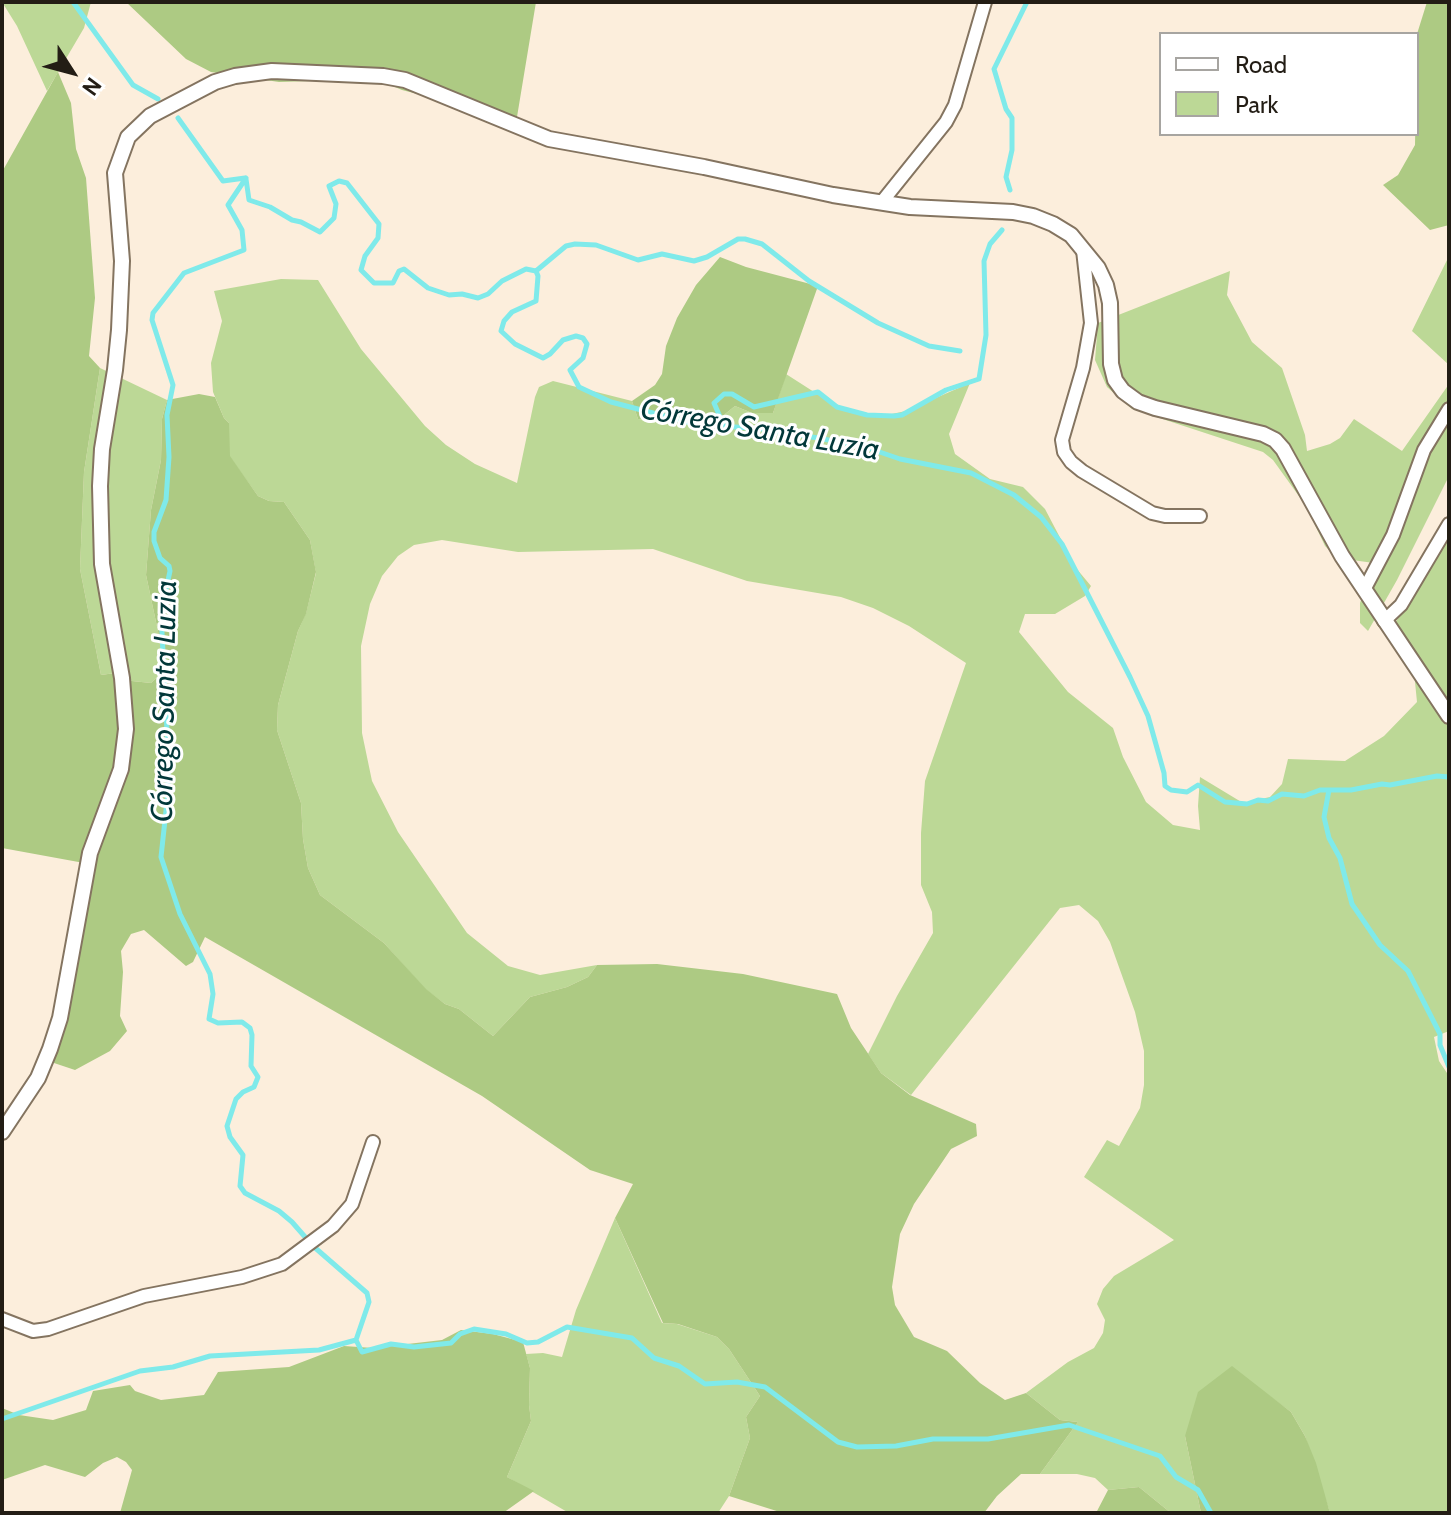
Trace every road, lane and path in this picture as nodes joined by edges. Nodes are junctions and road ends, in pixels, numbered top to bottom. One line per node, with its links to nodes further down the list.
1 (985, 2): 2 (street)
2 (881, 203): 3 (street); 10 (street)
3 (1083, 250): 5 (street); 7 (street)
4 (1449, 409): 7 (street)
5 (1200, 516)
6 (1449, 524): 8 (street)
7 (1364, 590): 8 (street)
8 (1384, 621): 9 (street)
9 (1449, 716)
10 (2, 1132)
11 (373, 1142): 12 (street)
12 (2, 1319)

